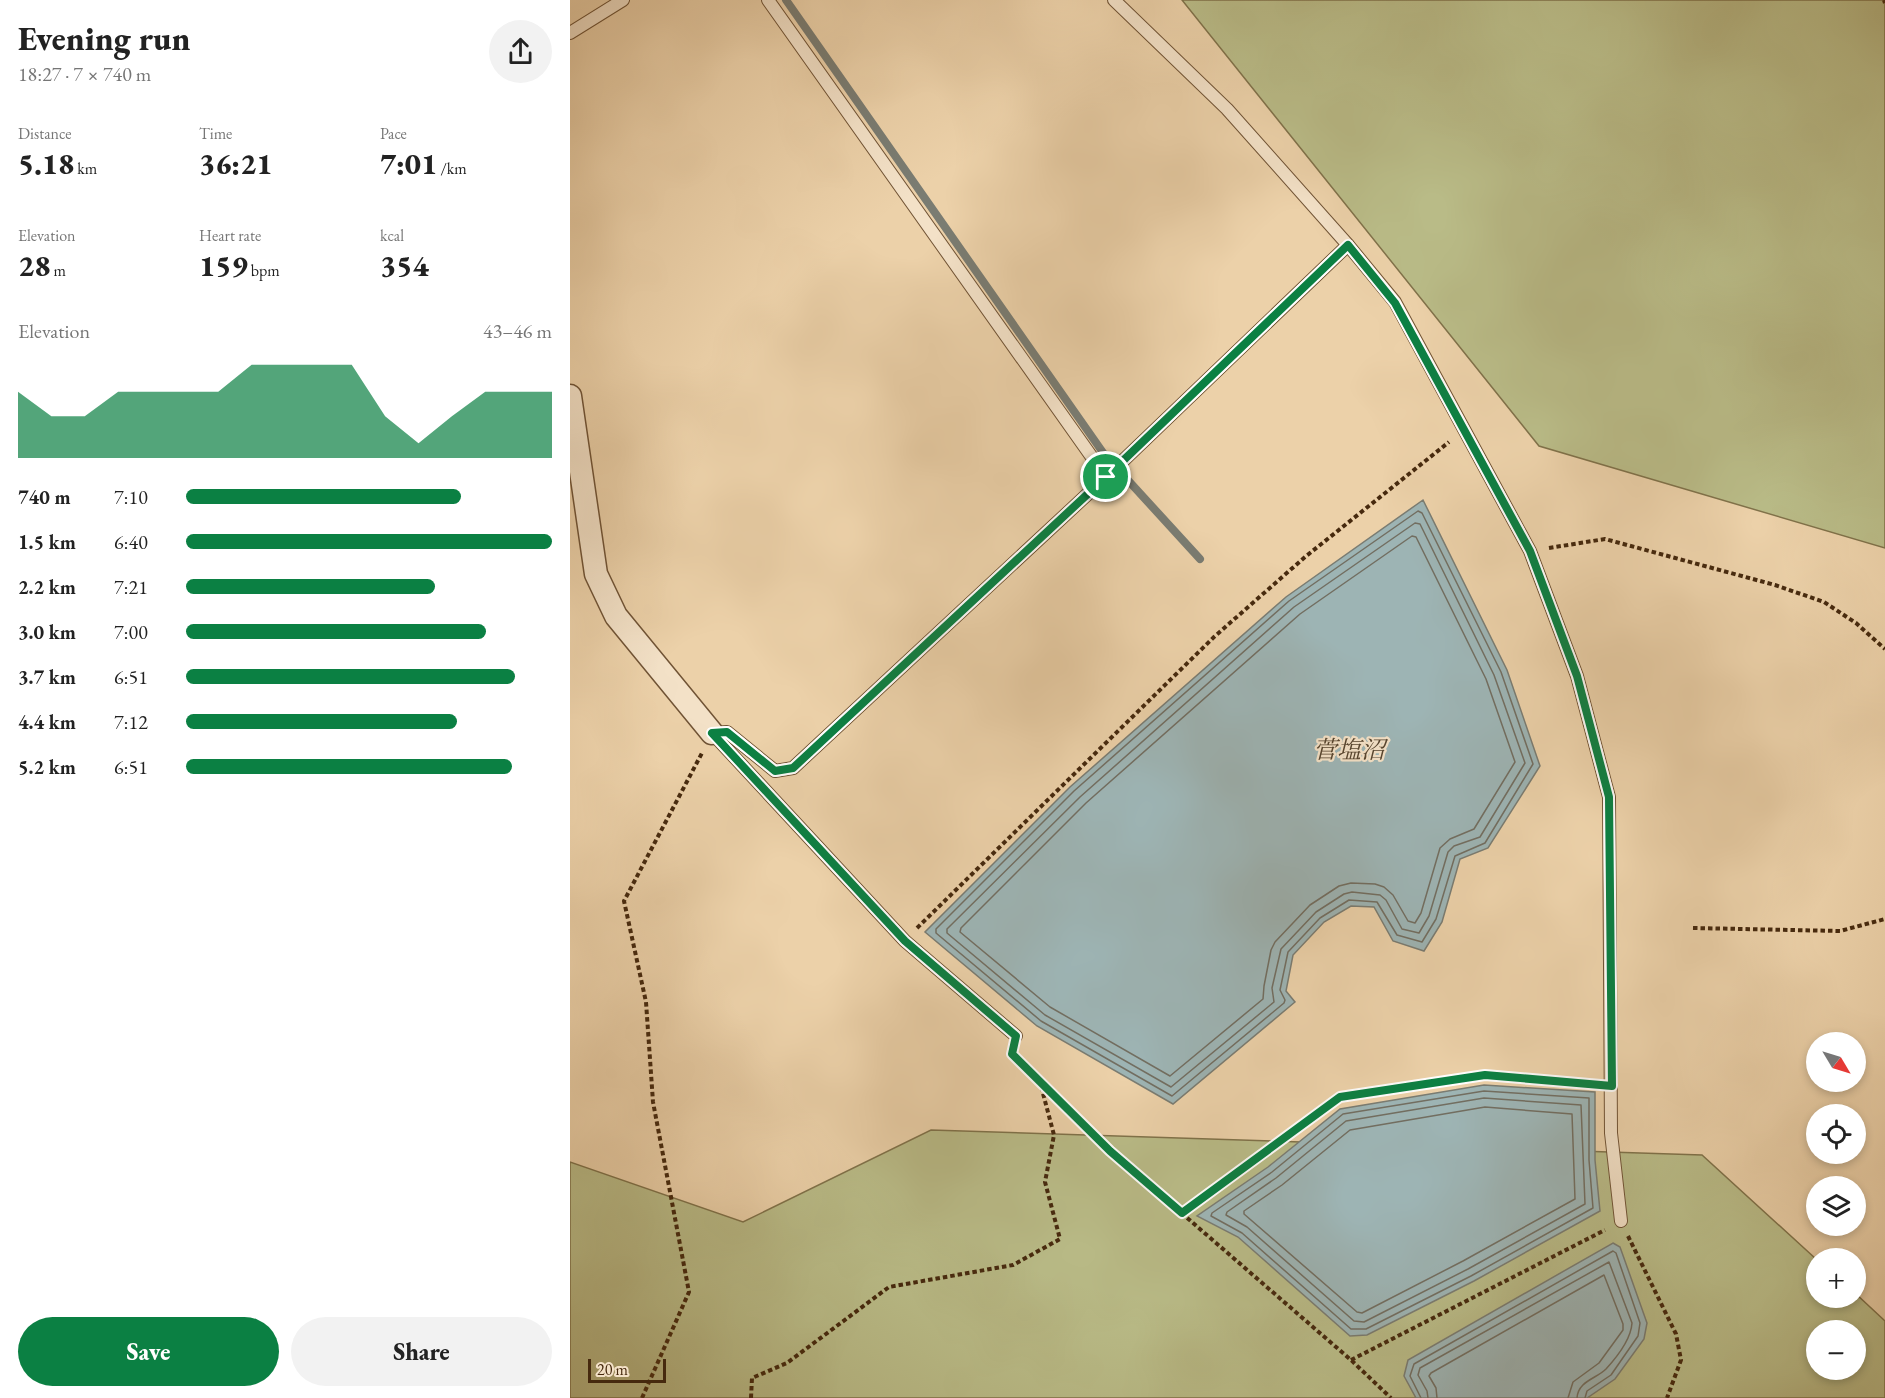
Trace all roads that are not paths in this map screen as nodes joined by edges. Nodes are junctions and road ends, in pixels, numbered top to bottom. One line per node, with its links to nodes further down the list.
1 (623, 0): 4 (lane)
2 (768, 0): 7 (lane)
3 (1114, 0): 5 (lane)
4 (570, 33)
5 (1348, 245): 7 (lane); 10 (lane)
6 (570, 396): 8 (street)
7 (1106, 477): 8 (lane)
8 (712, 733): 9 (lane)
9 (1016, 1036)
10 (1621, 1221)

